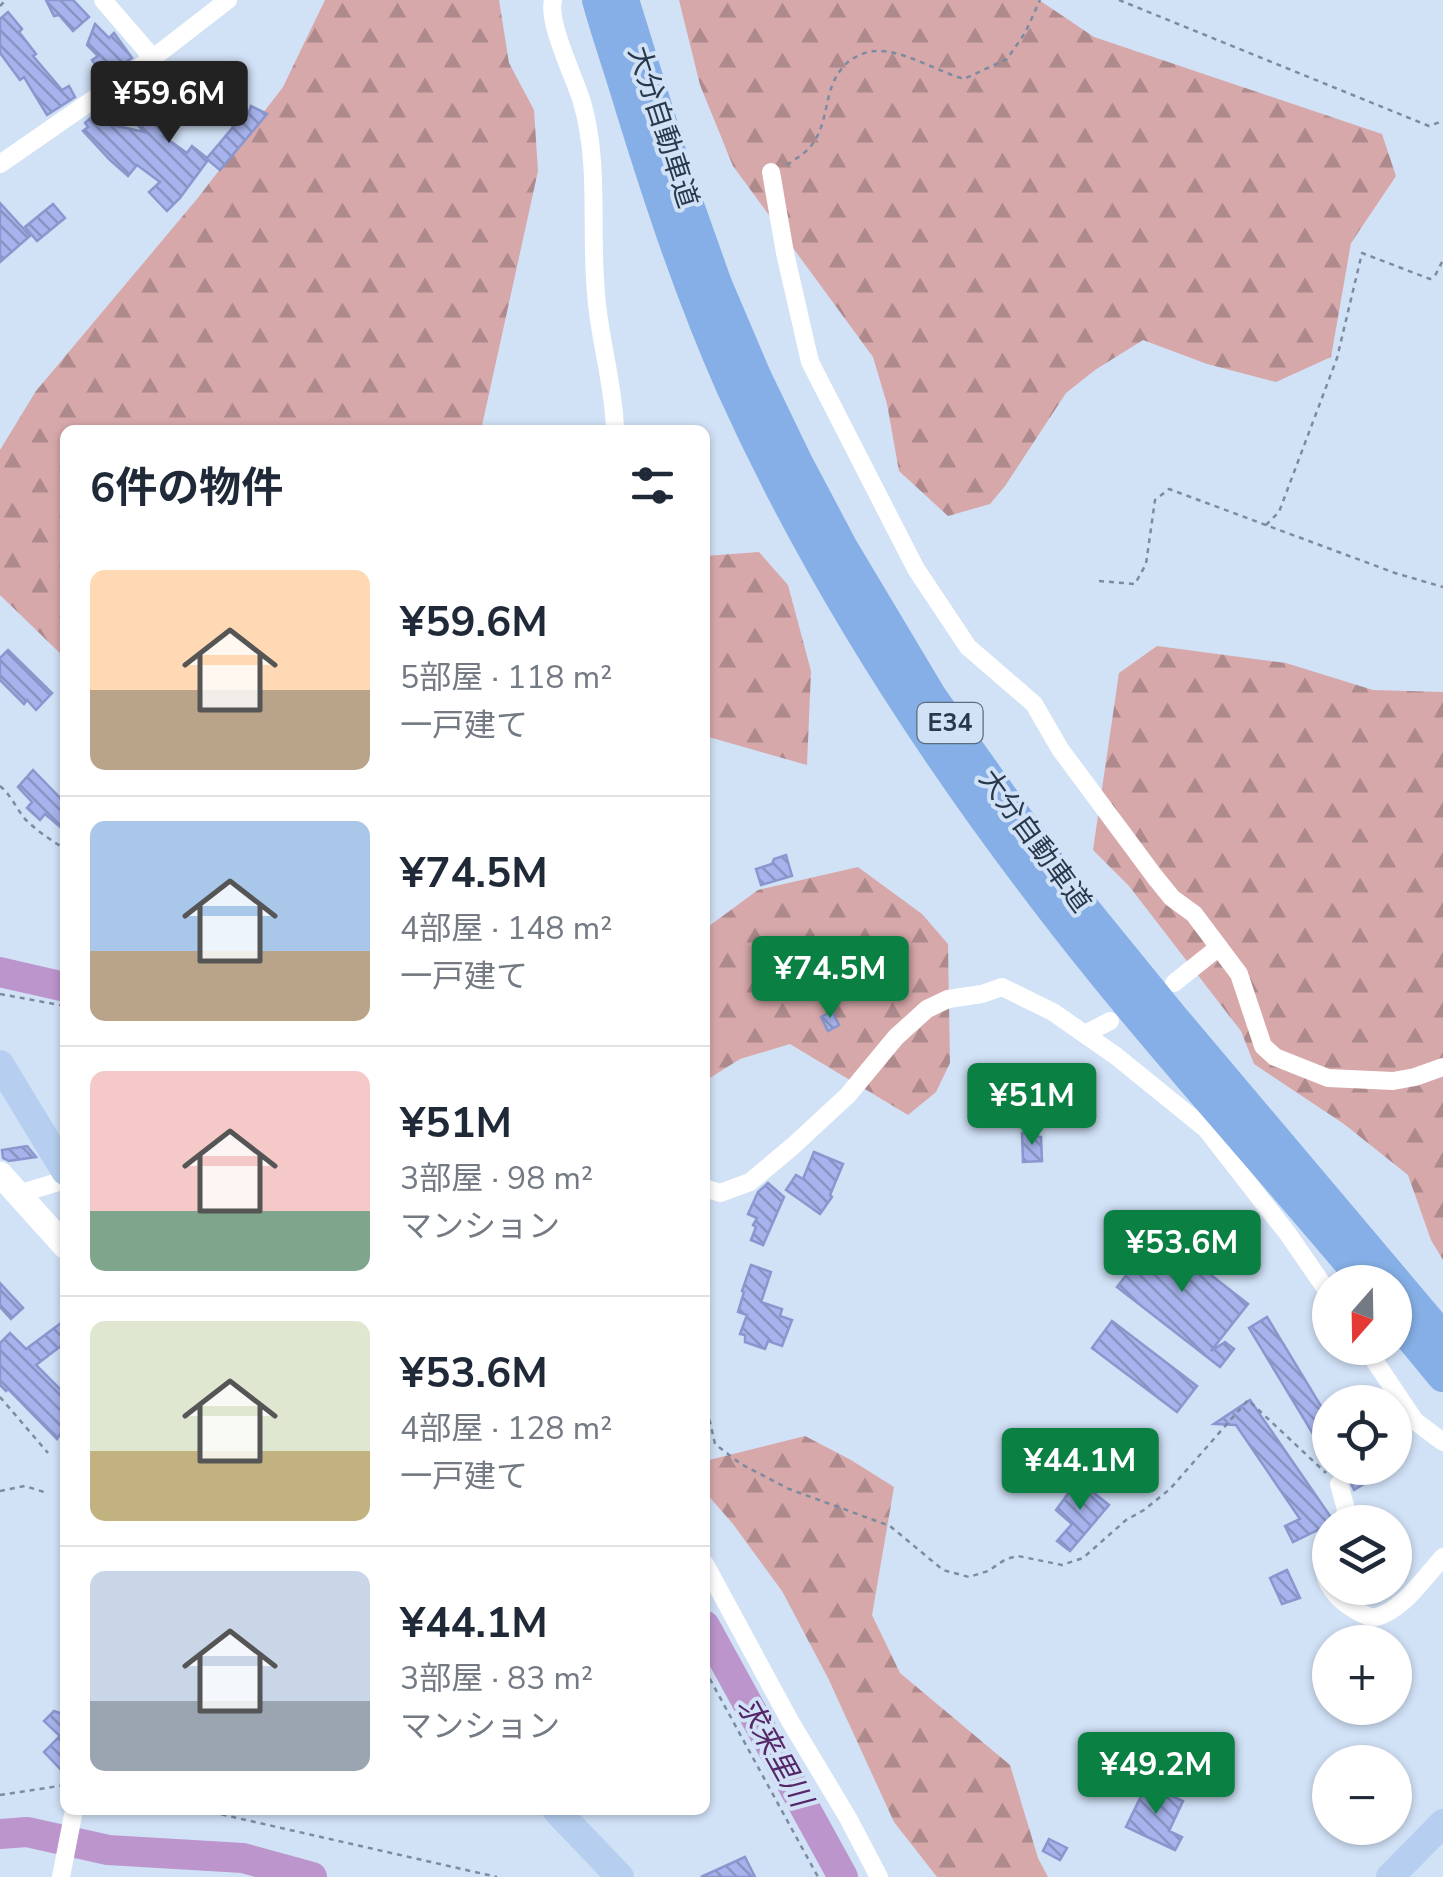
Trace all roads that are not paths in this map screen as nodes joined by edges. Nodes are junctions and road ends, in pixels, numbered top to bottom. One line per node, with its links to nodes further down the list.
1 (103, 0): 5 (street)
2 (228, 0): 5 (street)
3 (553, 0): 8 (street)
4 (612, 6): 20 (highway, 大分自動車道 / E34); 22 (highway, 大分自動車道 / E34)
5 (153, 58): 6 (street)
6 (0, 164)
7 (771, 172): 9 (street)
8 (614, 425)
9 (1219, 947): 10 (street); 14 (street)
10 (1174, 983)
11 (1110, 1021): 12 (street)
12 (1085, 1034): 18 (street); 21 (street)
13 (0, 1064): 15 (main road)
14 (1443, 1067)
15 (60, 1163)
16 (5, 1180): 17 (street); 19 (main road)
17 (60, 1180)
18 (710, 1190)
19 (60, 1240)
20 (1351, 1265)
21 (1312, 1269)
22 (1443, 1338)
23 (1412, 1339): 25 (highway)
24 (1377, 1365): 26 (street)
25 (1443, 1376)
26 (1443, 1442)
27 (1443, 1557): 29 (street)
28 (710, 1573): 37 (street)
29 (1412, 1594)
30 (1347, 1605): 31 (street)
31 (1399, 1605)
32 (73, 1815): 35 (street)
33 (561, 1815): 36 (main road)
34 (1443, 1823): 38 (main road)
35 (62, 1876)
36 (620, 1877)
37 (879, 1877)
38 (1390, 1877)

